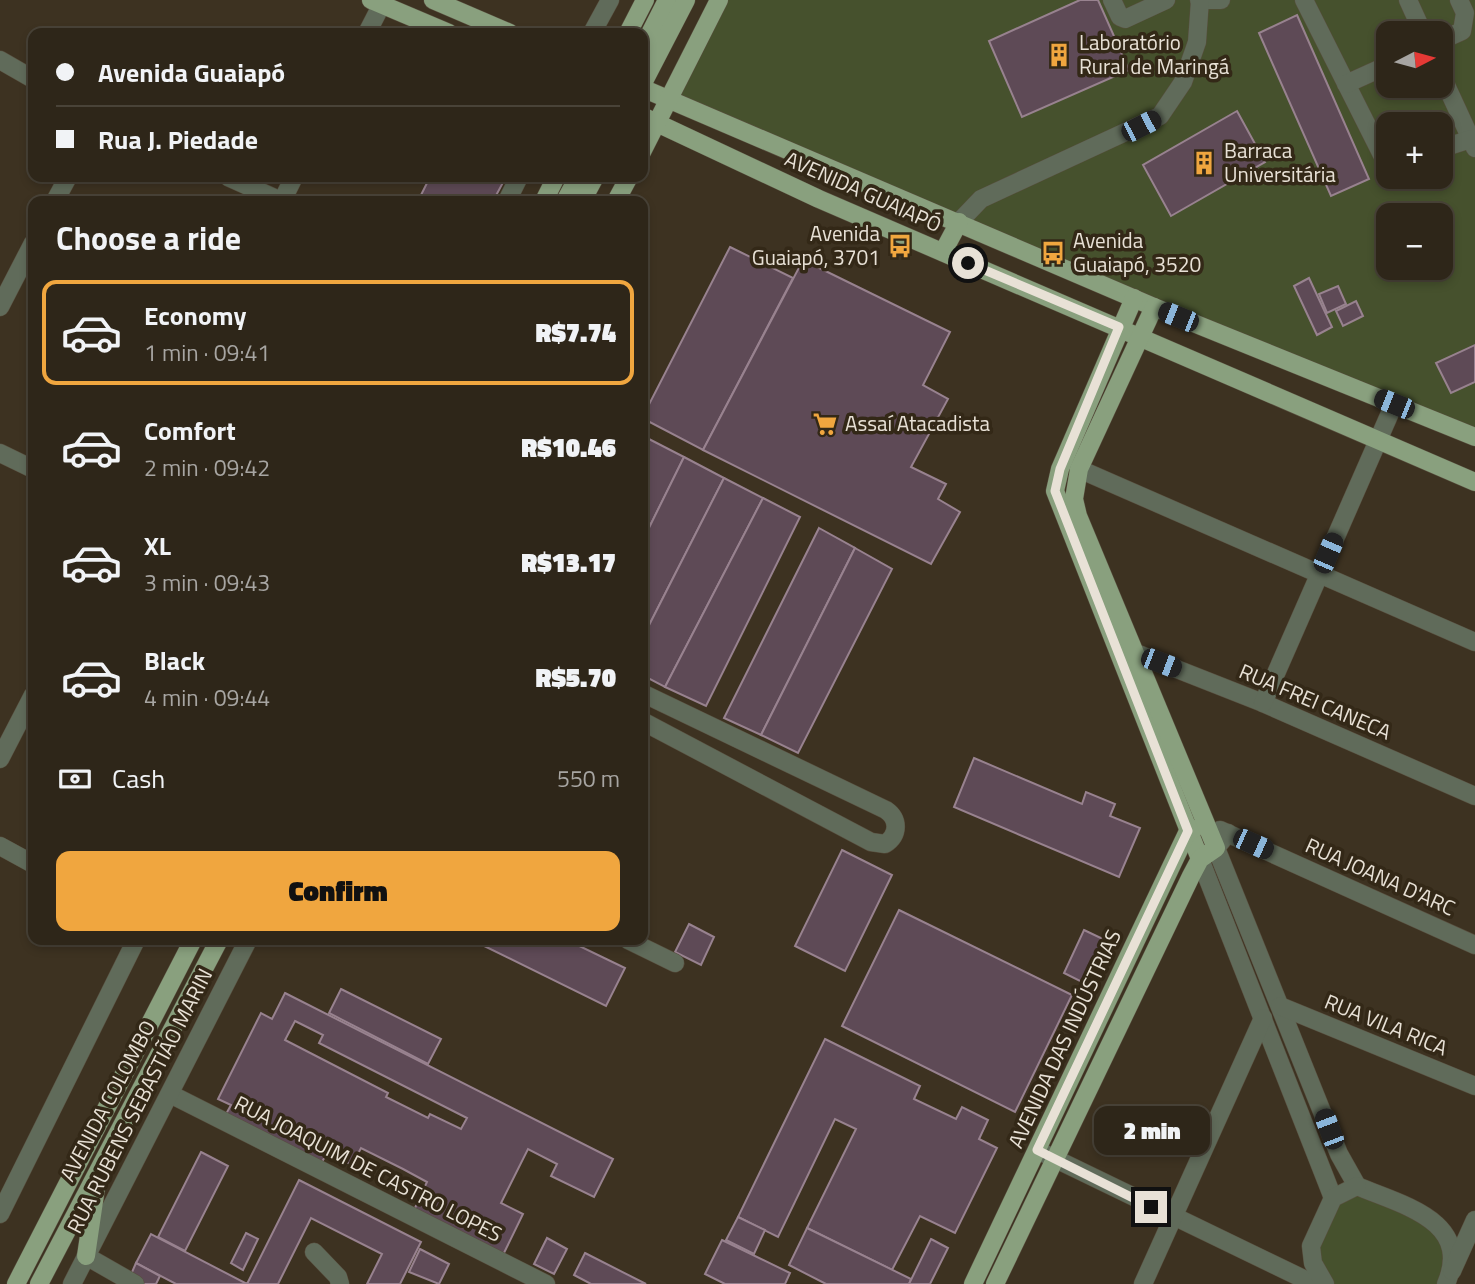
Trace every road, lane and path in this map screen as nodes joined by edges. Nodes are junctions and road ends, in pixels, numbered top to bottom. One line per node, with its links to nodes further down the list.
1 (433, 0): 18 (main road)
2 (610, 0): 19 (street)
3 (645, 0): 20 (main road)
4 (667, 0): 22 (main road)
5 (686, 0): 27 (main road)
6 (719, 0): 27 (main road)
7 (1112, 0): 8 (street)
8 (1166, 0)
9 (1200, 0): 10 (street); 35 (street)
10 (1221, 0)
11 (1304, 0): 26 (street)
12 (1408, 0): 15 (street)
13 (1459, 0): 21 (street)
14 (379, 1): 16 (street); 17 (main road)
15 (1418, 21)
16 (369, 28)
17 (438, 28)
18 (498, 28)
19 (595, 28)
20 (631, 28)
21 (1453, 35)
22 (648, 37)
23 (0, 60): 25 (street)
24 (1376, 70): 26 (street)
25 (28, 76)
26 (1346, 84): 30 (street)
27 (653, 92): 29 (main road); 35 (main road, AVENIDA GUAIAPÓ)
28 (1452, 98): 31 (street)
29 (649, 119): 37 (main road, AVENIDA GUAIAPÓ)
30 (1376, 143)
31 (1473, 144): 32 (street)
32 (1453, 147)
33 (239, 182): 34 (street)
34 (270, 196)
35 (959, 222): 37 (main road); 38 (main road, AVENIDA GUAIAPÓ)
36 (28, 253): 39 (street)
37 (943, 253): 41 (main road, AVENIDA GUAIAPÓ)
38 (1134, 298): 40 (main road, AVENIDA GUAIAPÓ); 41 (main road)
39 (0, 307)
40 (1154, 307): 42 (main road); 43 (main road, AVENIDA GUAIAPÓ)
41 (1119, 327): 42 (main road, AVENIDA GUAIAPÓ); 64 (main road)
42 (1140, 337): 45 (main road, AVENIDA GUAIAPÓ); 48 (main road)
43 (1394, 404): 44 (main road, AVENIDA GUAIAPÓ); 45 (street)
44 (1473, 435)
45 (1377, 441): 49 (main road, AVENIDA GUAIAPÓ); 50 (street)
46 (0, 453): 47 (street)
47 (28, 467)
48 (1079, 469): 50 (street); 52 (main road)
49 (1475, 482)
50 (1319, 576): 51 (street); 54 (street)
51 (1475, 642)
52 (1136, 653): 54 (street, RUA FREI CANECA); 63 (main road)
53 (648, 695): 56 (street)
54 (1263, 702): 62 (street, RUA FREI CANECA)
55 (28, 705): 60 (street)
56 (687, 714): 58 (street); 59 (street)
57 (648, 724): 58 (street)
58 (676, 739): 61 (street)
59 (754, 746): 61 (street); 61 (street)
60 (0, 759)
61 (741, 774)
62 (1475, 796)
63 (1207, 824): 64 (main road); 65 (street, RUA JOANA D'ARC); 67 (main road)
64 (1188, 831): 68 (main road); 81 (main road, AVENIDA DAS INDÚSTRIAS)
65 (1228, 833): 67 (street); 75 (street, RUA JOANA D'ARC)
66 (0, 846): 69 (street)
67 (1216, 848): 68 (main road, AVENIDA DAS INDÚSTRIAS); 77 (street)
68 (1200, 859): 78 (street); 82 (main road, AVENIDA DAS INDÚSTRIAS)
69 (28, 861)
70 (134, 945): 86 (street)
71 (190, 945): 96 (main road, AVENIDA COLOMBO)
72 (216, 945): 83 (main road, AVENIDA COLOMBO)
73 (245, 945): 80 (street, RUA RUBENS SEBASTIÃO MARIN)
74 (638, 945): 76 (street)
75 (1475, 945)
76 (675, 963)
77 (1280, 1006): 79 (street, RUA VILA RICA); 84 (street)
78 (1263, 1018): 85 (street); 87 (street)
79 (1475, 1086)
80 (170, 1094): 92 (street, RUA RUBENS SEBASTIÃO MARIN); 101 (street, RUA JOAQUIM DE CASTRO LOPES)
81 (1037, 1150): 82 (street); 102 (main road, AVENIDA DAS INDÚSTRIAS)
82 (1055, 1159): 87 (street); 103 (main road, AVENIDA DAS INDÚSTRIAS)
83 (99, 1164): 92 (main road); 97 (main road, AVENIDA COLOMBO)
84 (1357, 1186): 85 (street); 88 (street)
85 (1333, 1198): 90 (street)
86 (0, 1214)
87 (1175, 1219): 95 (street); 104 (street)
88 (1436, 1220): 89 (street); 93 (street)
89 (1473, 1229): 93 (street)
90 (1311, 1246): 95 (street); 106 (street)
91 (314, 1252): 100 (street)
92 (86, 1256): 94 (street); 98 (street, RUA RUBENS SEBASTIÃO MARIN)
93 (1448, 1278)
94 (115, 1279): 99 (street)
95 (1294, 1280): 105 (street)
96 (16, 1284)
97 (39, 1284)
98 (72, 1284)
99 (135, 1284)
100 (340, 1284)
101 (546, 1284)
102 (973, 1284)
103 (995, 1284)
104 (1143, 1284)
105 (1314, 1284)
106 (1325, 1284)

